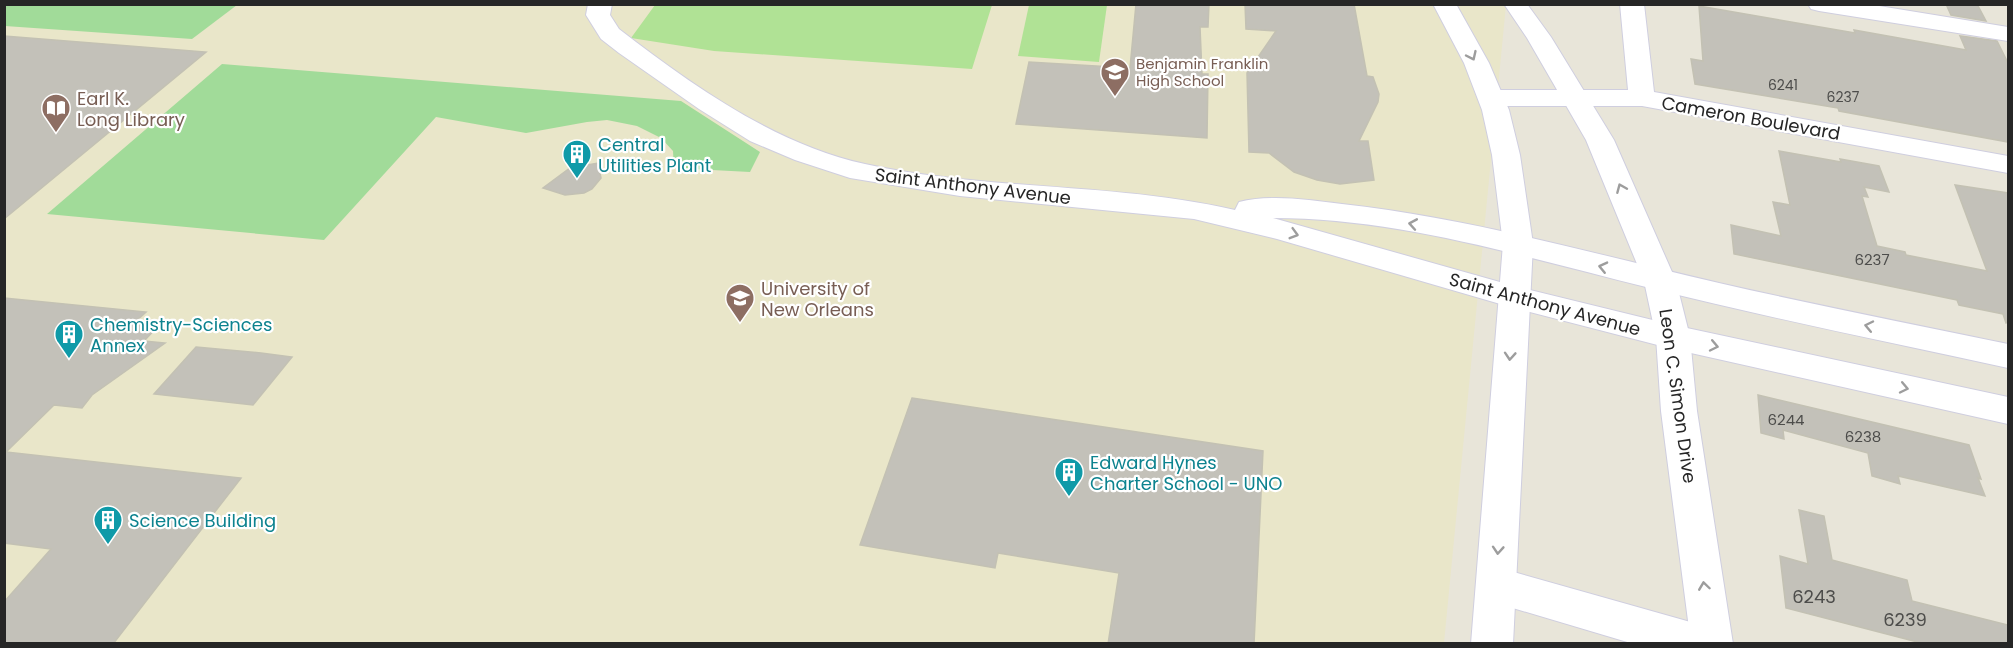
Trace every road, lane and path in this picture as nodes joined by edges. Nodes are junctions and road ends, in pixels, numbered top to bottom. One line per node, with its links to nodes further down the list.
1 (600, 4): 11 (street, Saint Anthony Avenue)
2 (1444, 4): 8 (street, one-way to 8)
3 (1515, 4): 7 (street, Leon C. Simon Drive)
4 (1632, 4): 9 (street)
5 (1819, 4): 6 (street)
6 (2008, 34)
7 (1576, 97): 8 (street, Cameron Boulevard); 9 (street, Cameron Boulevard); 13 (street, Leon C. Simon Drive, one-way to 7)
8 (1492, 98): 12 (street)
9 (1642, 98): 10 (street, Cameron Boulevard)
10 (2008, 165)
11 (1154, 205): 12 (street, Saint Anthony Avenue, one-way to 11); 14 (street, Saint Anthony Avenue, one-way to 14)
12 (1518, 244): 13 (street, Saint Anthony Avenue, one-way to 12); 14 (street)
13 (1660, 281): 15 (street, Leon C. Simon Drive); 16 (street, Saint Anthony Avenue, one-way to 13)
14 (1514, 297): 15 (street, Saint Anthony Avenue); 18 (street, one-way to 18)
15 (1673, 338): 17 (street, Saint Anthony Avenue, one-way to 17); 21 (street, Leon C. Simon Drive, one-way to 15)
16 (2008, 356)
17 (2008, 411)
18 (1496, 585): 19 (street); 20 (street)
19 (1492, 644)
20 (1701, 644)
21 (1712, 644)

